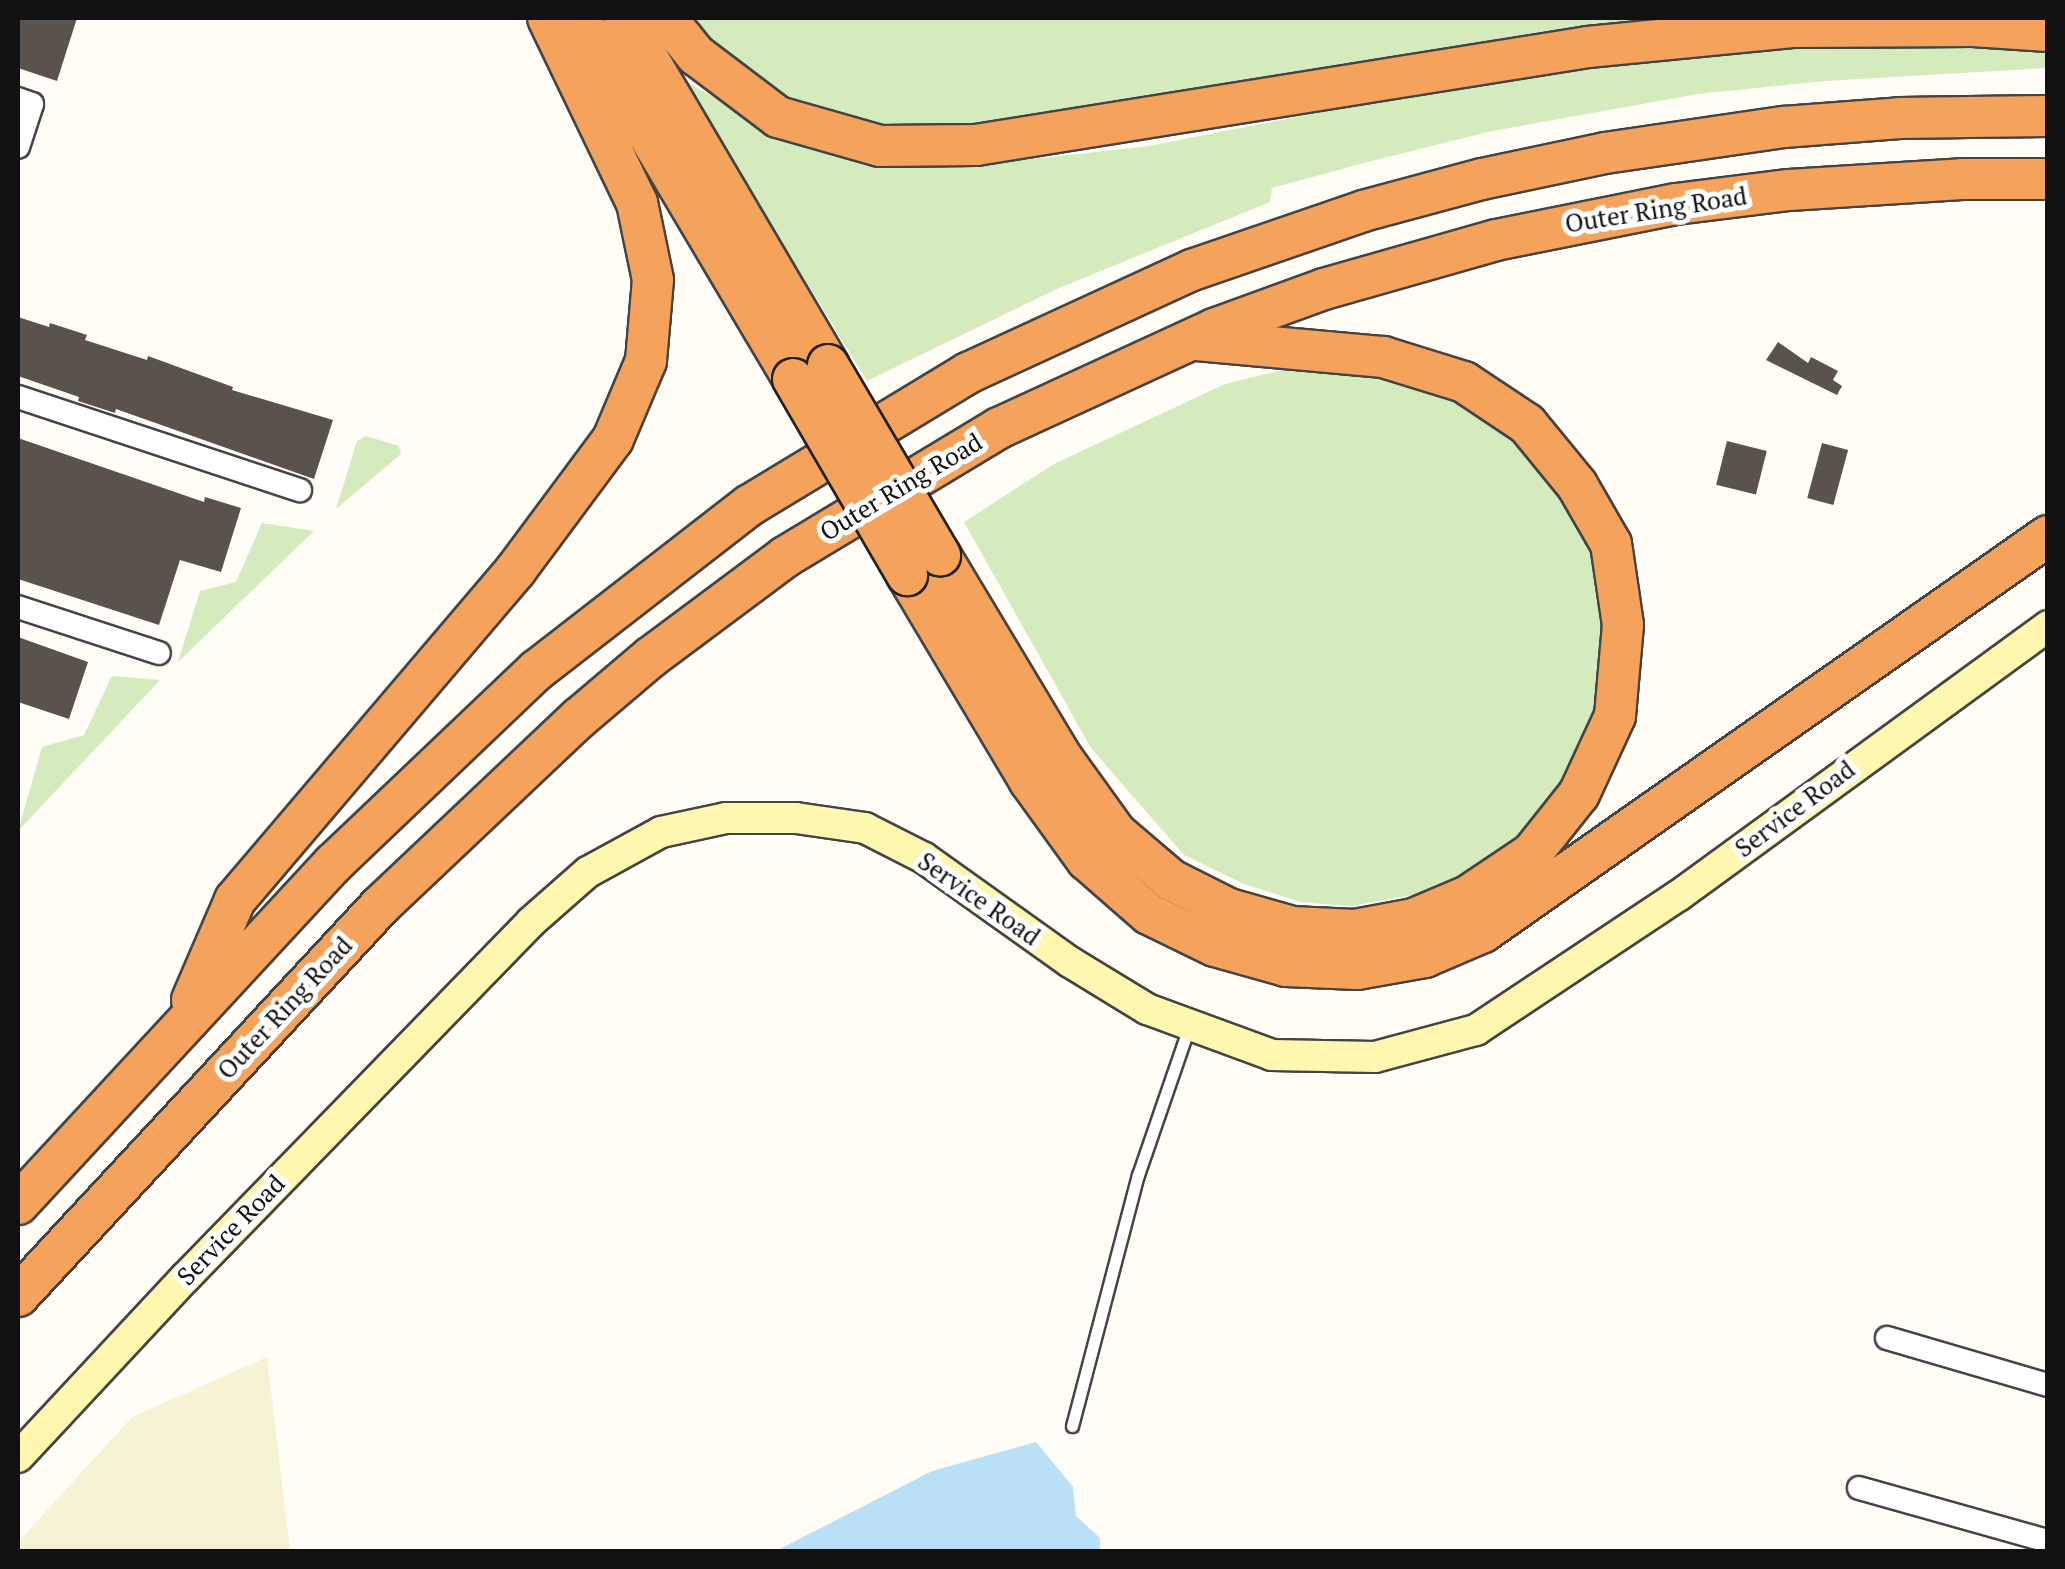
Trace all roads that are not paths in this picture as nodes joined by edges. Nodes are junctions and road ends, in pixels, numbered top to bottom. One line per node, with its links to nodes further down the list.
1 (548, 18): 20 (highway)
2 (579, 18): 11 (highway)
3 (624, 18): 11 (highway)
4 (666, 18): 5 (highway)
5 (2048, 31)
6 (18, 99): 8 (street)
7 (2048, 116): 20 (highway)
8 (18, 147)
9 (2048, 179): 10 (highway, Outer Ring Road)
10 (1190, 340): 15 (highway); 22 (highway, Outer Ring Road)
11 (810, 372): 15 (highway, bridge)
12 (18, 397): 13 (street)
13 (300, 490)
14 (2048, 536): 15 (highway)
15 (924, 565)
16 (18, 607): 18 (street)
17 (2048, 626): 19 (main road, Service Road)
18 (159, 653)
19 (1190, 1024): 25 (lane); 26 (main road, Service Road)
20 (180, 1027): 21 (highway)
21 (18, 1204)
22 (18, 1296)
23 (1887, 1338): 24 (street)
24 (2048, 1385)
25 (1072, 1426)
26 (18, 1457)
27 (1859, 1488): 28 (street)
28 (2048, 1540)

